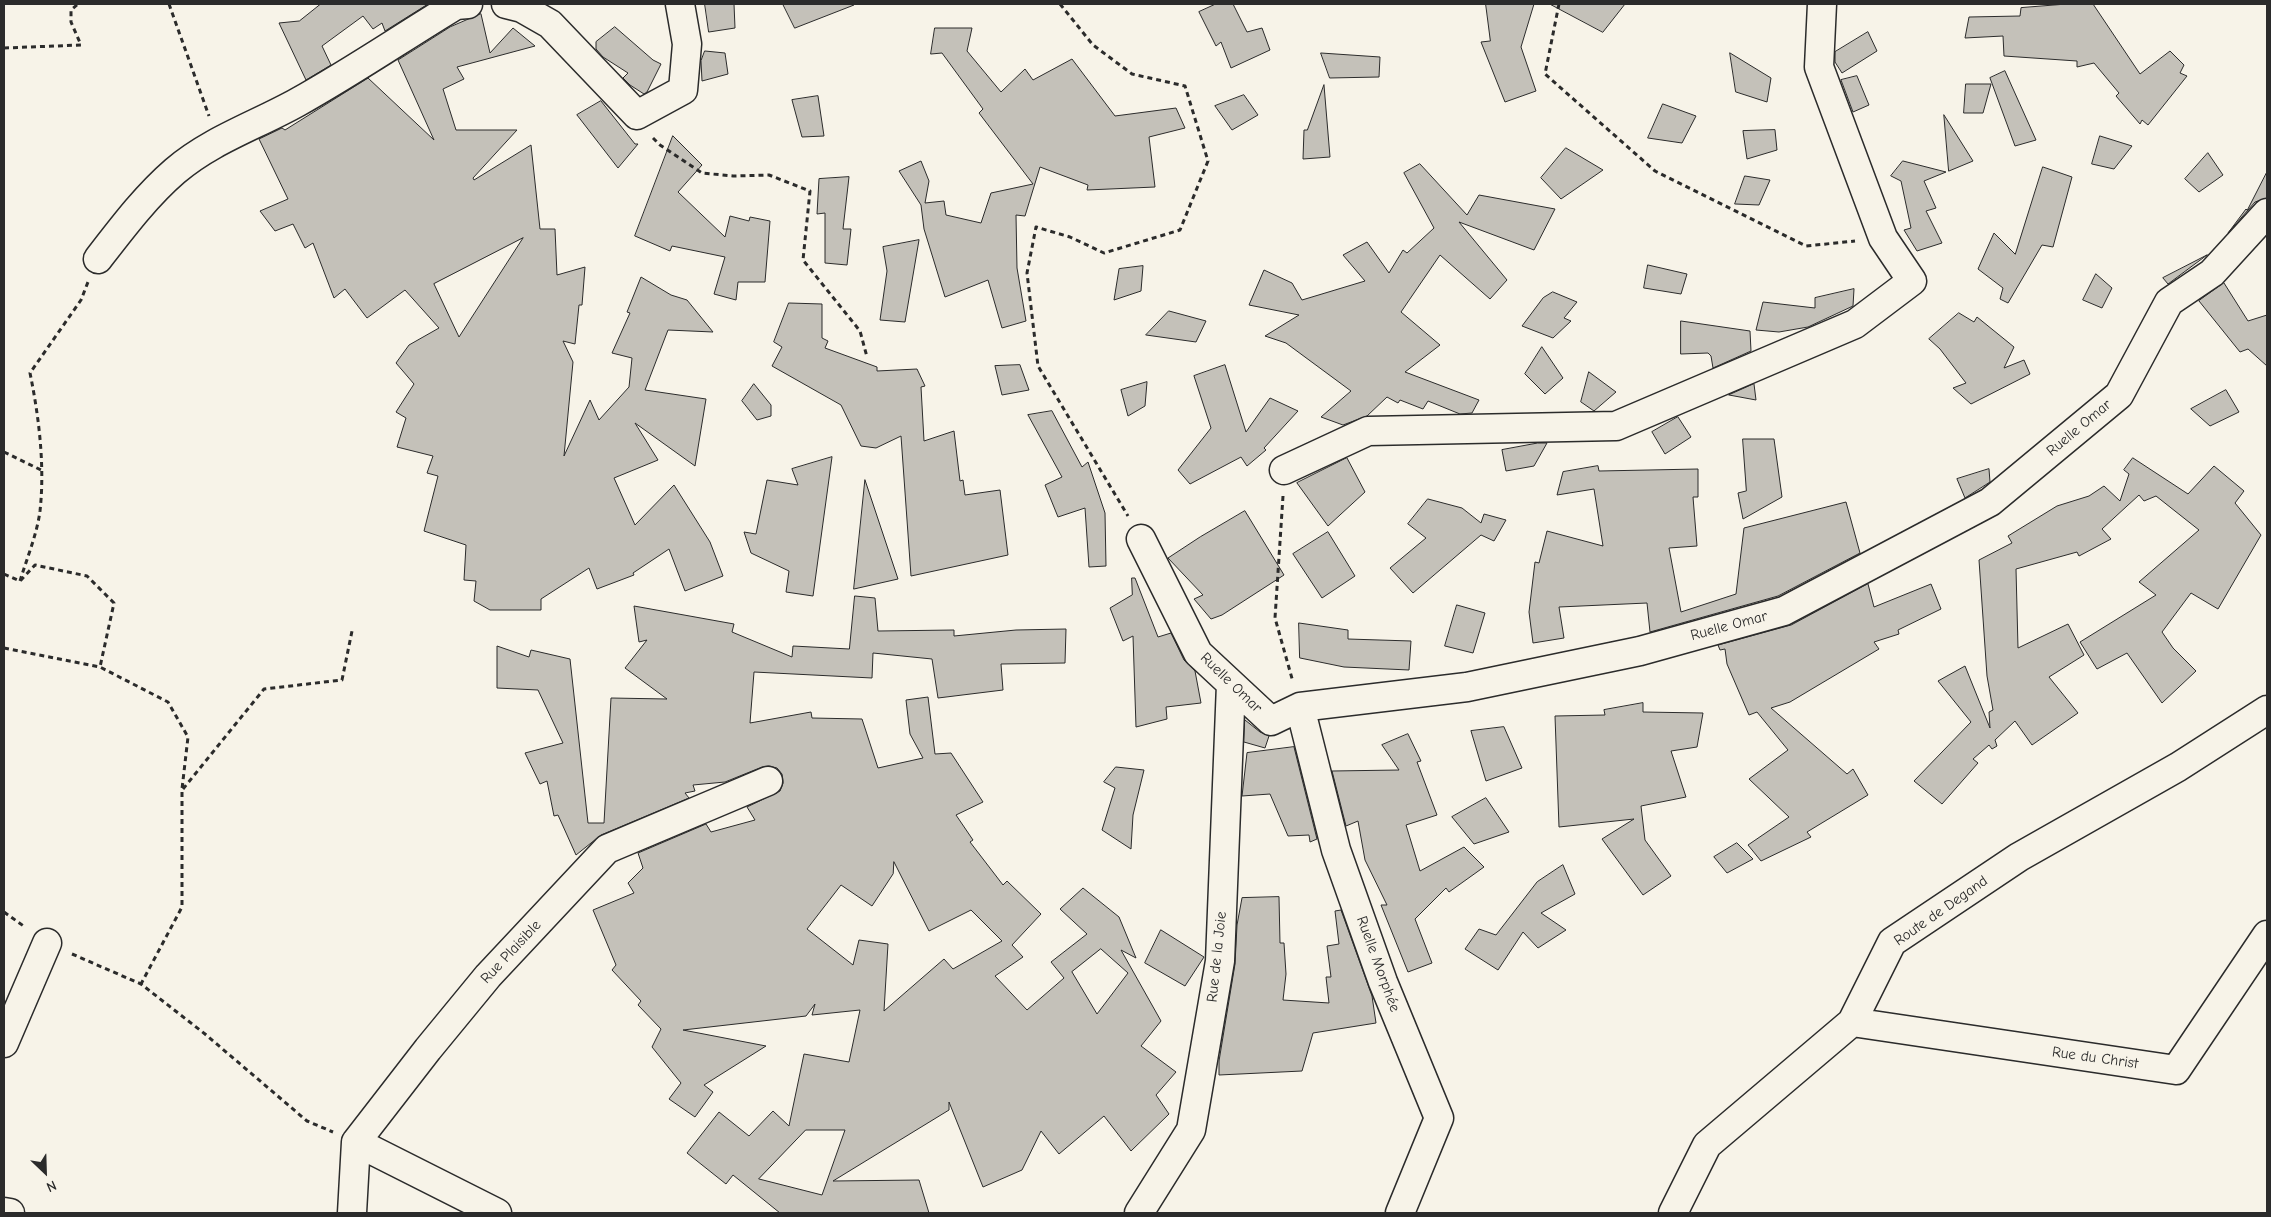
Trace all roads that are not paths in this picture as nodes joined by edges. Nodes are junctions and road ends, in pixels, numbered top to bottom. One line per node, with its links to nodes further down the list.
1 (468, 4): 6 (street)
2 (506, 4): 3 (street)
3 (680, 4)
4 (1822, 4): 7 (street)
5 (2267, 212): 10 (street, Ruelle Omar)
6 (98, 259)
7 (1284, 470)
8 (1142, 539): 9 (street, Ruelle Omar)
9 (1231, 684): 10 (street, Ruelle Omar); 22 (street, Rue de la Joie)
10 (1300, 707): 23 (street, Ruelle Morphée)
11 (2267, 710): 15 (street, Route de Degand)
12 (768, 781): 17 (street, Rue Plaisible)
13 (2267, 935): 15 (street, Rue du Christ)
14 (47, 943): 16 (street)
15 (1852, 1022): 24 (street, Route de Degand)
16 (4, 1043)
17 (356, 1142): 20 (street); 21 (street)
18 (4, 1212): 19 (street)
19 (10, 1213)
20 (352, 1213)
21 (497, 1213)
22 (1139, 1213)
23 (1400, 1213)
24 (1673, 1213)

